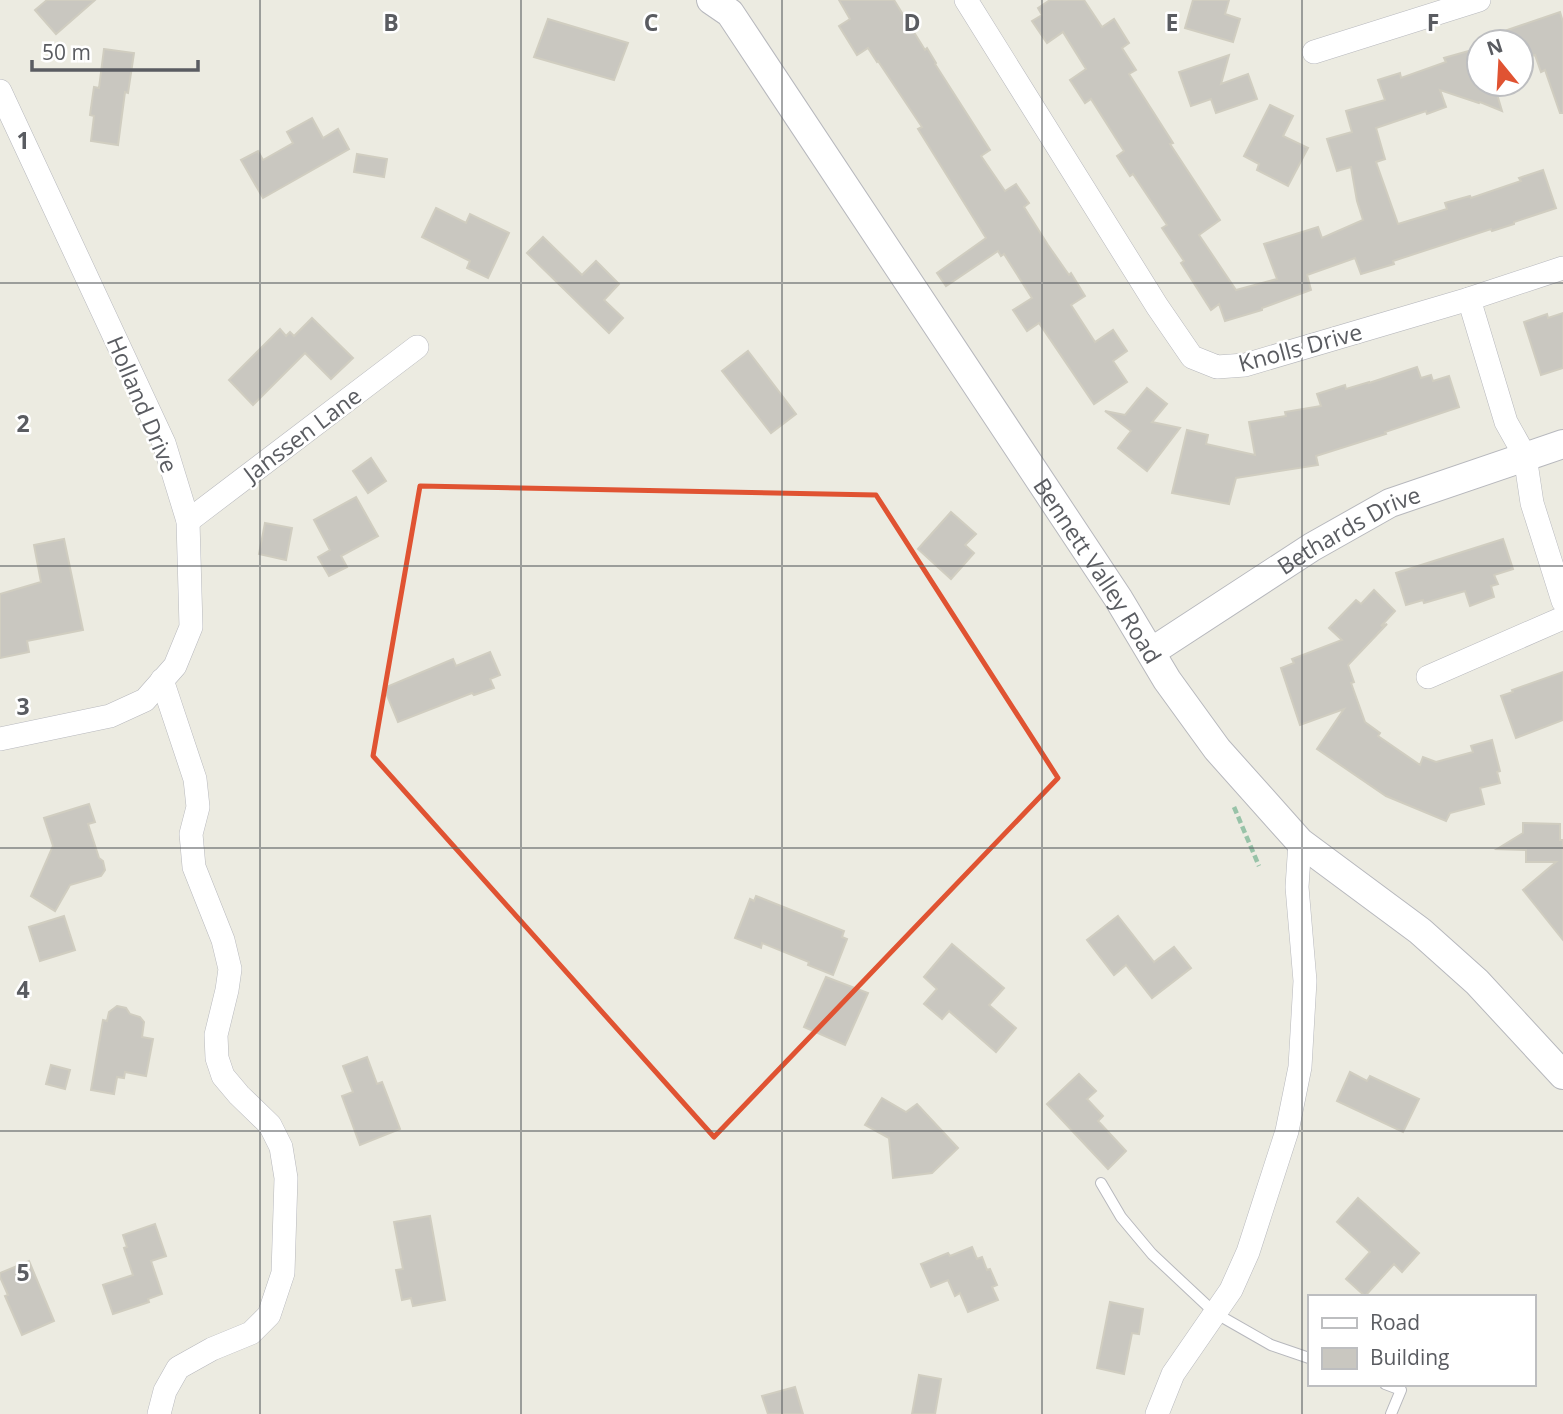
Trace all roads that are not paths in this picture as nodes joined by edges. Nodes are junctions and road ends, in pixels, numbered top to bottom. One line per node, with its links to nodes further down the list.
1 (711, 0): 14 (street, Bennett Valley Road)
2 (966, 0): 7 (street, Knolls Drive)
3 (1479, 0): 4 (street)
4 (1314, 52)
5 (0, 91): 11 (street, Holland Drive)
6 (1563, 268): 7 (street, Knolls Drive)
7 (1469, 299): 10 (street)
8 (417, 347): 11 (street, Janssen Lane)
9 (1563, 444): 10 (street, Bethards Drive)
10 (1525, 456): 12 (street); 14 (street, Bethards Drive)
11 (188, 521): 16 (street, Holland Drive)
12 (1563, 601)
13 (1563, 618): 15 (street)
14 (1151, 652): 18 (street, Bennett Valley Road)
15 (1429, 677)
16 (162, 680): 17 (street, Holland Drive); 24 (street)
17 (0, 739)
18 (1300, 842): 19 (street, Bennett Valley Road); 21 (street)
19 (1563, 1075)
20 (1101, 1183): 21 (lane)
21 (1215, 1313): 22 (lane); 25 (street)
22 (1308, 1358)
23 (1390, 1386): 26 (lane)
24 (159, 1414)
25 (1157, 1414)
26 (1391, 1414)

